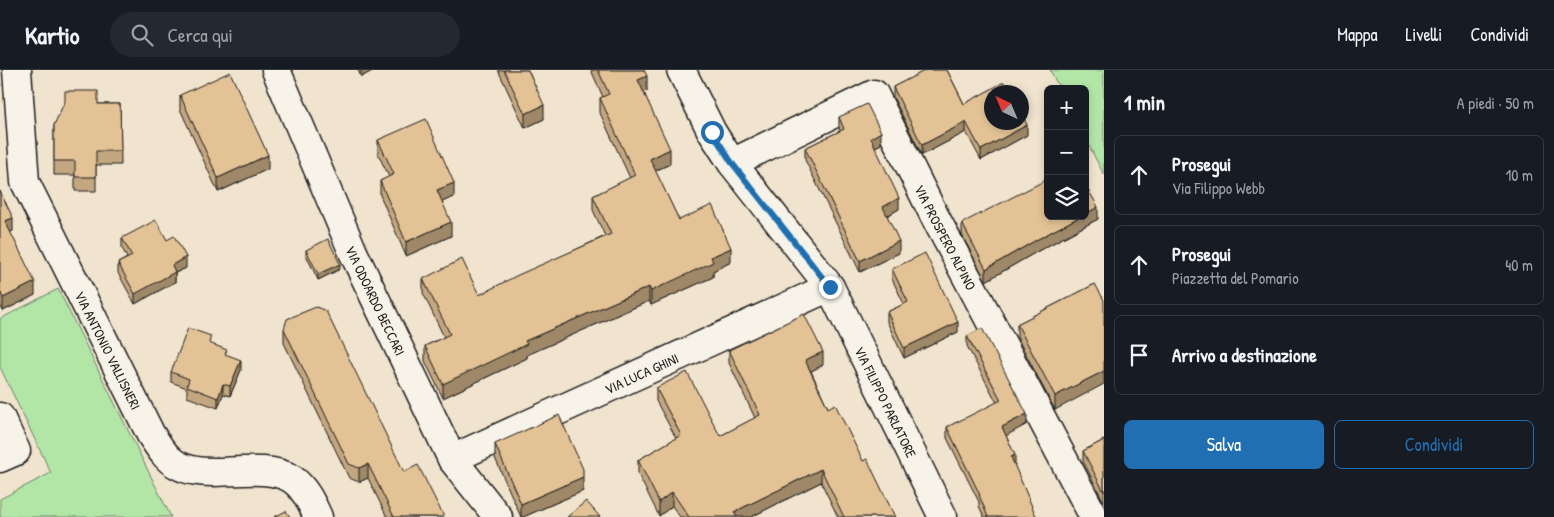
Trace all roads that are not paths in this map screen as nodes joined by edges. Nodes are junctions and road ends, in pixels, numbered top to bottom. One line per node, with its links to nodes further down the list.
1 (17, 70): 4 (street, VIA ANTONIO VALLISNERI)
2 (276, 70): 9 (street, VIA ODOARDO BECCARI)
3 (681, 70): 5 (street, VIA FILIPPO PARLATORE)
4 (10, 125): 10 (street, VIA ANTONIO VALLISNERI)
5 (732, 163): 6 (street, VIA FILIPPO PARLATORE); 13 (street, VIA PROSPERO ALPINO)
6 (830, 287): 9 (street, VIA LUCA GHINI); 12 (street, VIA FILIPPO PARLATORE)
7 (0, 417): 8 (street)
8 (0, 458)
9 (452, 459): 11 (street, VIA ODOARDO BECCARI)
10 (318, 517)
11 (498, 517)
12 (943, 517)
13 (1094, 517)

